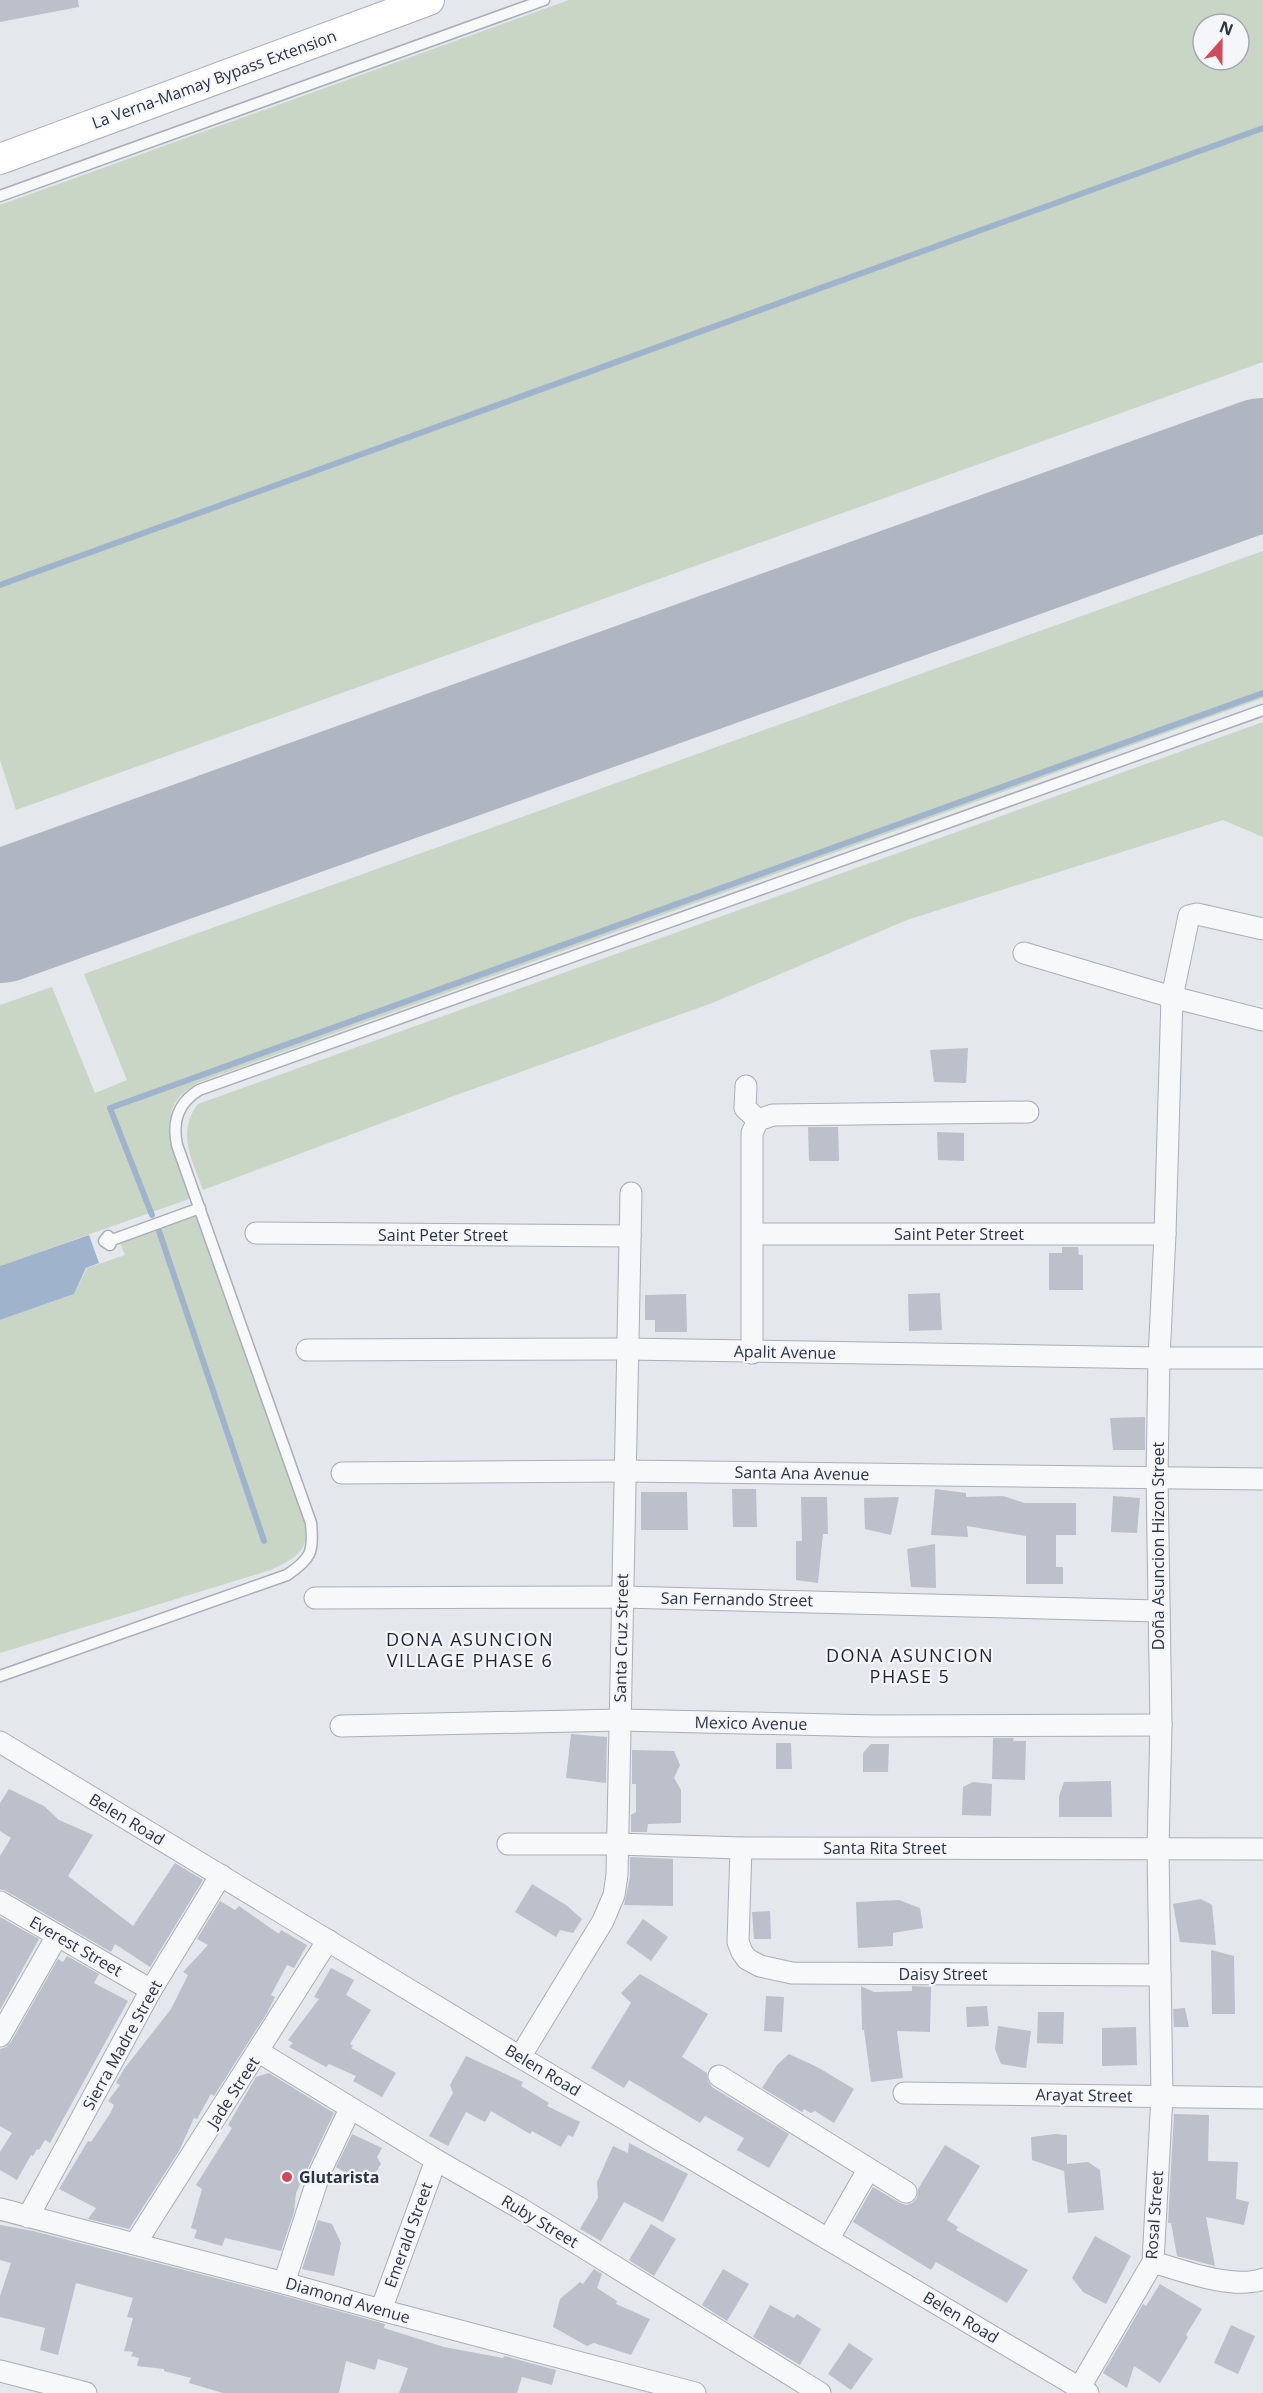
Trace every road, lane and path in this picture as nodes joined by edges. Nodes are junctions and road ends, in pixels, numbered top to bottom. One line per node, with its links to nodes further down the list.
1 (429, 0): 3 (main road, La Verna-Mamay Bypass Extension)
2 (544, 0): 4 (lane)
3 (0, 159)
4 (0, 196)
5 (1263, 710): 14 (lane)
6 (1263, 930): 8 (street, Doña Asuncion Hizon Street)
7 (1024, 953): 8 (street)
8 (1172, 997): 9 (street); 17 (street, Doña Asuncion Hizon Street)
9 (1263, 1020)
10 (746, 1086): 12 (street)
11 (1028, 1112): 12 (street)
12 (758, 1120): 16 (street)
13 (631, 1193): 18 (street, Santa Cruz Street)
14 (200, 1208): 19 (lane); 32 (lane)
15 (256, 1233): 18 (street, Saint Peter Street)
16 (754, 1234): 17 (street, Saint Peter Street); 22 (street)
17 (1165, 1234): 23 (street, Doña Asuncion Hizon Street)
18 (630, 1236): 20 (street, Santa Cruz Street)
19 (112, 1240)
20 (627, 1349): 21 (street, Apalit Avenue); 22 (street, Apalit Avenue); 25 (street, Santa Cruz Street)
21 (307, 1350)
22 (752, 1353): 23 (street, Apalit Avenue)
23 (1159, 1358): 24 (street, Apalit Avenue); 27 (street, Doña Asuncion Hizon Street)
24 (1263, 1358)
25 (625, 1471): 26 (street, Santa Ana Avenue); 27 (street, Santa Ana Avenue); 29 (street, Santa Cruz Street)
26 (342, 1473)
27 (1157, 1477): 28 (street, Santa Ana Avenue); 31 (street, Doña Asuncion Hizon Street)
28 (1263, 1479)
29 (622, 1597): 30 (street, San Fernando Street); 31 (street, San Fernando Street); 33 (street, Santa Cruz Street)
30 (315, 1598)
31 (1158, 1611): 34 (street, Doña Asuncion Hizon Street)
32 (0, 1677)
33 (620, 1720): 34 (street, Mexico Avenue); 35 (street, Mexico Avenue); 38 (street, Santa Cruz Street)
34 (1161, 1725): 40 (street, Doña Asuncion Hizon Street)
35 (341, 1726)
36 (0, 1742): 42 (street, Belen Road)
37 (508, 1844): 38 (street, Santa Rita Street)
38 (617, 1844): 39 (street, Santa Rita Street); 50 (street, Santa Cruz Street)
39 (741, 1848): 40 (street, Santa Rita Street); 46 (street, Daisy Street)
40 (1158, 1848): 41 (street, Santa Rita Street); 46 (street, Doña Asuncion Hizon Street)
41 (1263, 1849)
42 (221, 1875): 45 (street, Belen Road); 47 (street, Sierra Madre Street)
43 (0, 1902): 44 (street, Everest Street)
44 (57, 1936): 47 (street, Everest Street); 48 (street)
45 (328, 1940): 49 (street, Jade Street); 50 (street, Belen Road)
46 (1160, 1975): 53 (street, Doña Asuncion Hizon Street)
47 (151, 1990): 60 (street, Sierra Madre Street)
48 (0, 2036)
49 (259, 2052): 55 (street, Ruby Street); 62 (street, Jade Street)
50 (520, 2057): 61 (street, Belen Road)
51 (719, 2076): 57 (street)
52 (904, 2093): 53 (street, Arayat Street)
53 (1162, 2096): 54 (street, Arayat Street); 63 (street, Rosal Street)
54 (1263, 2098)
55 (350, 2109): 56 (street, Ruby Street); 65 (street)
56 (436, 2160): 66 (street, Emerald Street); 71 (street, Ruby Street)
57 (868, 2170): 58 (street); 61 (street)
58 (906, 2192)
59 (0, 2210): 60 (street, Diamond Avenue)
60 (28, 2217): 62 (street, Diamond Avenue)
61 (829, 2238): 68 (street, Belen Road)
62 (135, 2244): 65 (street, Diamond Avenue)
63 (1153, 2262): 64 (street); 68 (street, Rosal Street)
64 (1263, 2279)
65 (284, 2283): 66 (street, Diamond Avenue)
66 (381, 2310): 70 (street, Diamond Avenue)
67 (0, 2371): 69 (street)
68 (1084, 2390)
69 (86, 2393)
70 (695, 2393)
71 (820, 2393)

